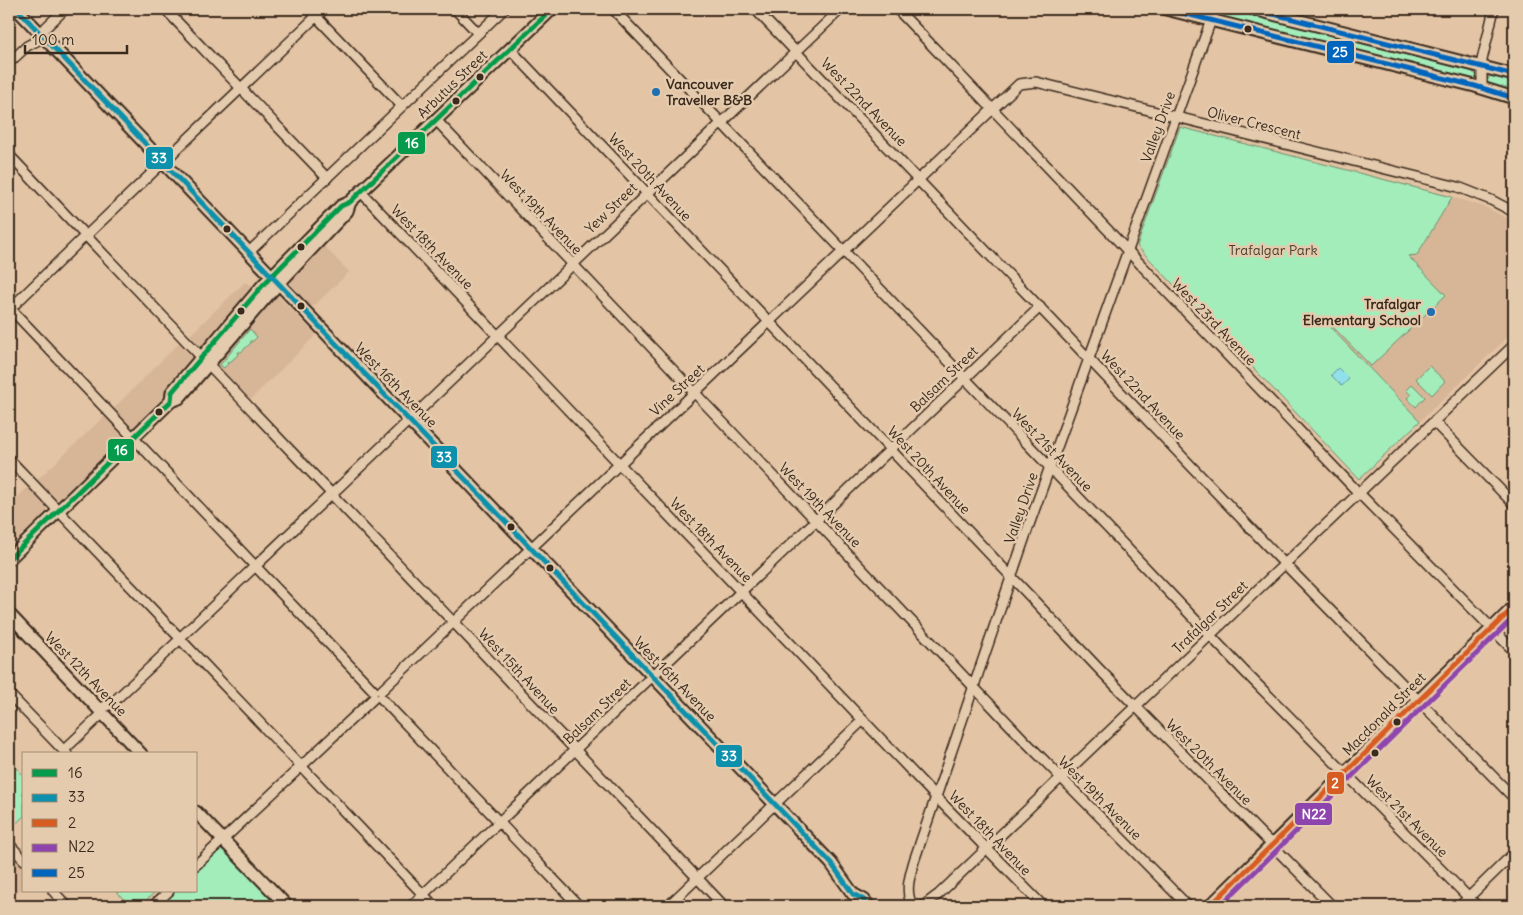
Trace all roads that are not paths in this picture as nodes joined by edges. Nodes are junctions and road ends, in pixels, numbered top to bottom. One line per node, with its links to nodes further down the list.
1 (17, 9): 19 (main road, West 16th Avenue)
2 (65, 9): 19 (street)
3 (165, 9): 27 (street)
4 (309, 9): 17 (street)
5 (324, 9): 17 (street)
6 (455, 9): 20 (street)
7 (504, 9): 20 (street)
8 (552, 9): 21 (main road, Arbutus Street)
9 (613, 9): 33 (street, West 21st Avenue)
10 (755, 9): 22 (street, West 22nd Avenue)
11 (841, 9): 22 (street, Yew Street)
12 (897, 9): 30 (street, West 23rd Avenue)
13 (1166, 9): 18 (main road)
14 (1215, 9): 18 (street, Valley Drive)
15 (1253, 9): 24 (main road)
16 (1494, 9): 24 (street)
17 (316, 16): 27 (street); 29 (street)
18 (1210, 20): 26 (main road); 31 (street, Valley Drive)
19 (40, 33): 23 (street); 35 (main road, West 16th Avenue)
20 (478, 33): 29 (street)
21 (510, 49): 32 (main road, Arbutus Street); 39 (street, West 20th Avenue)
22 (796, 51): 33 (street, Yew Street); 37 (street, West 22nd Avenue)
23 (9, 63)
24 (1482, 67): 25 (main road); 26 (street)
25 (1514, 76)
26 (1482, 87): 28 (main road)
27 (241, 89): 35 (street); 36 (street)
28 (1514, 98)
29 (402, 106): 36 (street)
30 (992, 108): 31 (street, Oliver Crescent); 37 (street, Vine Street); 43 (street, West 23rd Avenue)
31 (1176, 117): 40 (street, Oliver Crescent); 43 (street, Valley Drive)
32 (436, 120): 38 (main road, Arbutus Street); 45 (street, West 19th Avenue)
33 (722, 122): 39 (street, Yew Street); 42 (street, West 21st Avenue)
34 (9, 155): 41 (street, West 15th Avenue)
35 (163, 162): 41 (street); 44 (main road, West 16th Avenue)
36 (327, 178): 44 (street)
37 (918, 179): 42 (street, Vine Street); 47 (street, West 22nd Avenue)
38 (361, 192): 46 (main road, Arbutus Street); 50 (street, West 18th Avenue)
39 (647, 194): 45 (street, Yew Street); 49 (street, West 20th Avenue)
40 (1514, 212)
41 (86, 236): 48 (street); 53 (street, West 15th Avenue)
42 (844, 251): 49 (street, Vine Street); 54 (street, West 21st Avenue)
43 (1128, 251): 52 (street, Valley Drive); 64 (street, West 23rd Avenue)
44 (249, 252): 46 (main road, West 16th Avenue)
45 (572, 264): 50 (street, Yew Street); 55 (street, West 19th Avenue)
46 (275, 280): 53 (main road, Arbutus Street); 56 (main road, West 16th Avenue)
47 (1040, 307): 52 (street, West 22nd Avenue); 54 (street, Balsam Street)
48 (9, 308): 58 (street)
49 (769, 322): 55 (street, Vine Street); 59 (street, West 20th Avenue)
50 (498, 336): 56 (street, Yew Street); 61 (street, West 18th Avenue)
51 (1512, 351): 57 (street, Trafalgar Street)
52 (1089, 358): 62 (street, Valley Drive); 70 (street, West 22nd Avenue)
53 (205, 361): 58 (main road, Arbutus Street); 63 (street, West 15th Avenue)
54 (965, 378): 59 (street, Balsam Street); 62 (street, West 21st Avenue)
55 (694, 393): 61 (street, Vine Street); 67 (street, West 19th Avenue)
56 (409, 420): 63 (street, Yew Street); 68 (main road, West 16th Avenue)
57 (1434, 422): 64 (street, Trafalgar Street); 65 (street)
58 (134, 438): 66 (main road, Arbutus Street); 71 (street)
59 (890, 449): 67 (street, Balsam Street); 72 (street, West 20th Avenue)
60 (9, 459): 66 (street)
61 (620, 464): 68 (street, Vine Street); 73 (street, West 18th Avenue)
62 (1050, 468): 72 (street, Valley Drive); 78 (street, West 21st Avenue)
63 (332, 494): 71 (street, Yew Street); 76 (street, West 15th Avenue)
64 (1360, 494): 70 (street, Trafalgar Street); 77 (street, West 23rd Avenue)
65 (1514, 504)
66 (58, 511): 69 (main road, Arbutus Street); 79 (street)
67 (816, 520): 73 (street, Balsam Street); 82 (street, West 19th Avenue)
68 (531, 548): 76 (street, Vine Street); 81 (main road, West 16th Avenue)
69 (9, 559)
70 (1285, 564): 78 (street, Trafalgar Street); 85 (street, West 22nd Avenue)
71 (256, 566): 79 (street, Yew Street); 84 (street)
72 (1012, 578): 82 (street, Valley Drive); 86 (street, West 20th Avenue)
73 (741, 592): 81 (street, Balsam Street); 88 (street, West 18th Avenue)
74 (1514, 606): 77 (main road, Macdonald Street)
75 (9, 614): 87 (main road, West 12th Avenue)
76 (454, 622): 84 (street, Vine Street); 89 (street, West 15th Avenue)
77 (1492, 628): 80 (street, West 23rd Avenue); 85 (main road, Macdonald Street)
78 (1210, 635): 86 (street, Trafalgar Street); 93 (street, West 21st Avenue)
79 (180, 639): 87 (street, Yew Street); 92 (street)
80 (1514, 651)
81 (652, 676): 89 (street, Balsam Street); 97 (main road, West 16th Avenue)
82 (974, 687): 94 (street, West 19th Avenue); 95 (street, Valley Drive)
83 (9, 694): 90 (street)
84 (378, 694): 92 (street, Vine Street); 99 (street)
85 (1419, 700): 93 (main road, Macdonald Street); 96 (street, West 22nd Avenue)
86 (1135, 707): 94 (street, Trafalgar Street); 102 (street, West 20th Avenue)
87 (105, 711): 90 (street, Yew Street); 91 (main road, West 12th Avenue)
88 (863, 720): 95 (street, West 18th Avenue); 97 (street)
89 (575, 750): 99 (street, Balsam Street); 107 (street, West 15th Avenue)
90 (66, 752)
91 (139, 752)
92 (301, 766): 100 (street, Vine Street); 110 (street)
93 (1346, 773): 102 (main road, Macdonald Street); 112 (street, West 21st Avenue)
94 (1060, 778): 103 (street, Trafalgar Street); 127 (street, West 19th Avenue)
95 (937, 798): 103 (street, West 18th Avenue); 124 (street, Valley Drive)
96 (1514, 798)
97 (774, 804): 107 (street); 111 (main road, West 16th Avenue)
98 (198, 814): 100 (main road)
99 (499, 822): 110 (street, Balsam Street); 119 (street)
100 (223, 840): 106 (street, Vine Street); 116 (main road)
101 (9, 844): 105 (street)
102 (1272, 846): 128 (main road, Macdonald Street); 129 (street, West 20th Avenue)
103 (986, 849): 113 (street, Trafalgar Street); 126 (street, West 18th Avenue)
104 (1514, 853): 112 (street)
105 (22, 858)
106 (198, 863)
107 (697, 878): 120 (street); 121 (street, West 15th Avenue)
108 (54, 892): 114 (street)
109 (168, 892): 115 (street)
110 (423, 894): 117 (street, Balsam Street); 118 (street)
111 (853, 894): 122 (main road, West 16th Avenue); 123 (main road, West 16th Avenue)
112 (1468, 898): 130 (street); 131 (street, West 21st Avenue)
113 (937, 902): 125 (street, Trafalgar Street)
114 (67, 906)
115 (153, 906)
116 (286, 906)
117 (411, 906)
118 (434, 906)
119 (579, 906)
120 (668, 906)
121 (724, 906)
122 (856, 906)
123 (869, 906)
124 (913, 906)
125 (923, 906)
126 (1043, 906)
127 (1188, 906)
128 (1210, 906)
129 (1332, 906)
130 (1460, 906)
131 (1477, 906)

